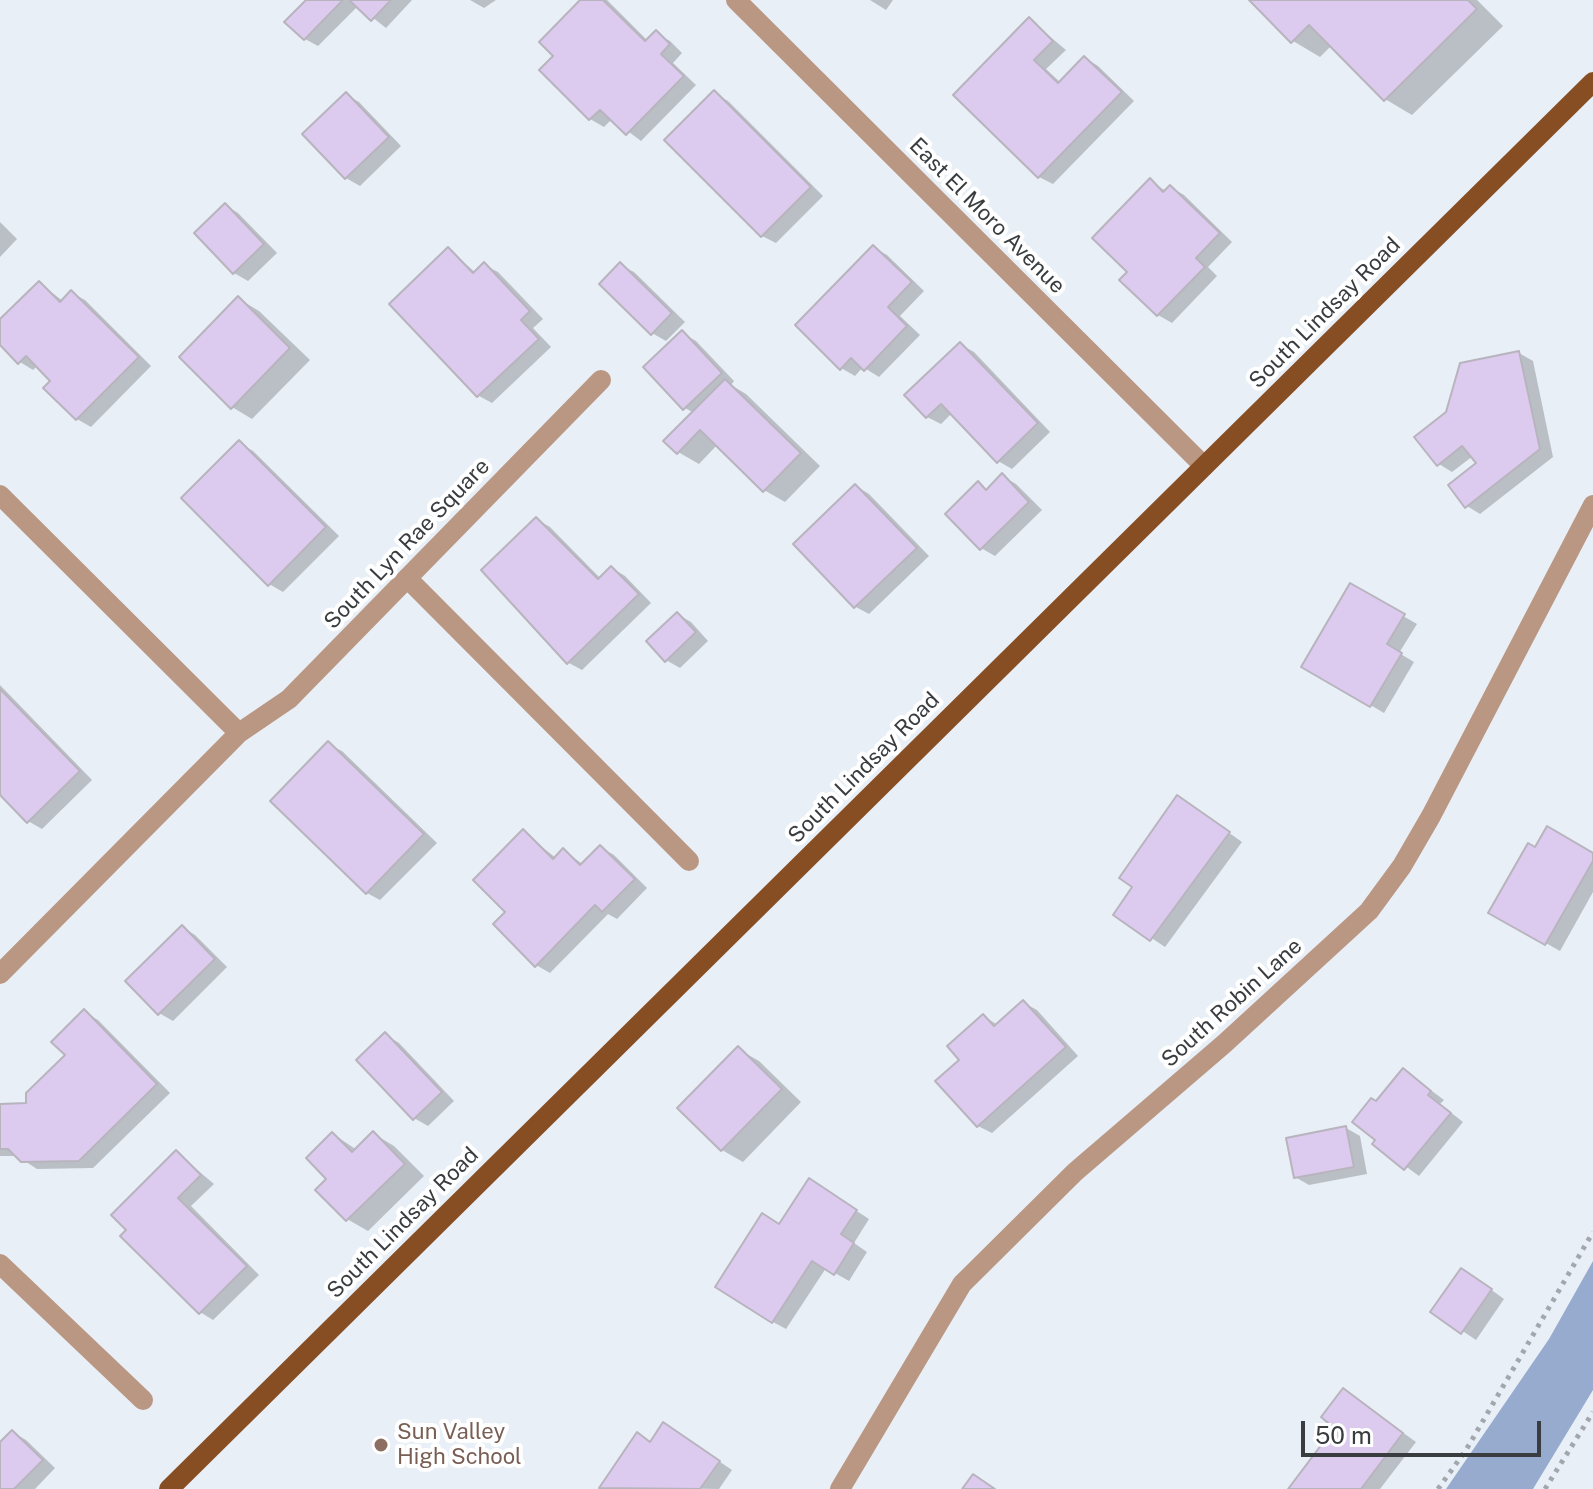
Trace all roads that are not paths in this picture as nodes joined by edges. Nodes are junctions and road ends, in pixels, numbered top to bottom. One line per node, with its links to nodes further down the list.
1 (736, 0): 4 (street, East El Moro Avenue)
2 (1593, 82): 4 (main road, South Lindsay Road)
3 (601, 380): 7 (street, South Lyn Rae Square)
4 (1204, 466): 13 (main road, South Lindsay Road)
5 (0, 495): 8 (street)
6 (1593, 505): 14 (street, South Robin Lane)
7 (407, 578): 8 (street, South Lyn Rae Square); 9 (street)
8 (239, 733): 10 (street, South Lyn Rae Square)
9 (689, 861)
10 (0, 974)
11 (0, 1264): 12 (street)
12 (143, 1400)
13 (169, 1489)
14 (840, 1489)

